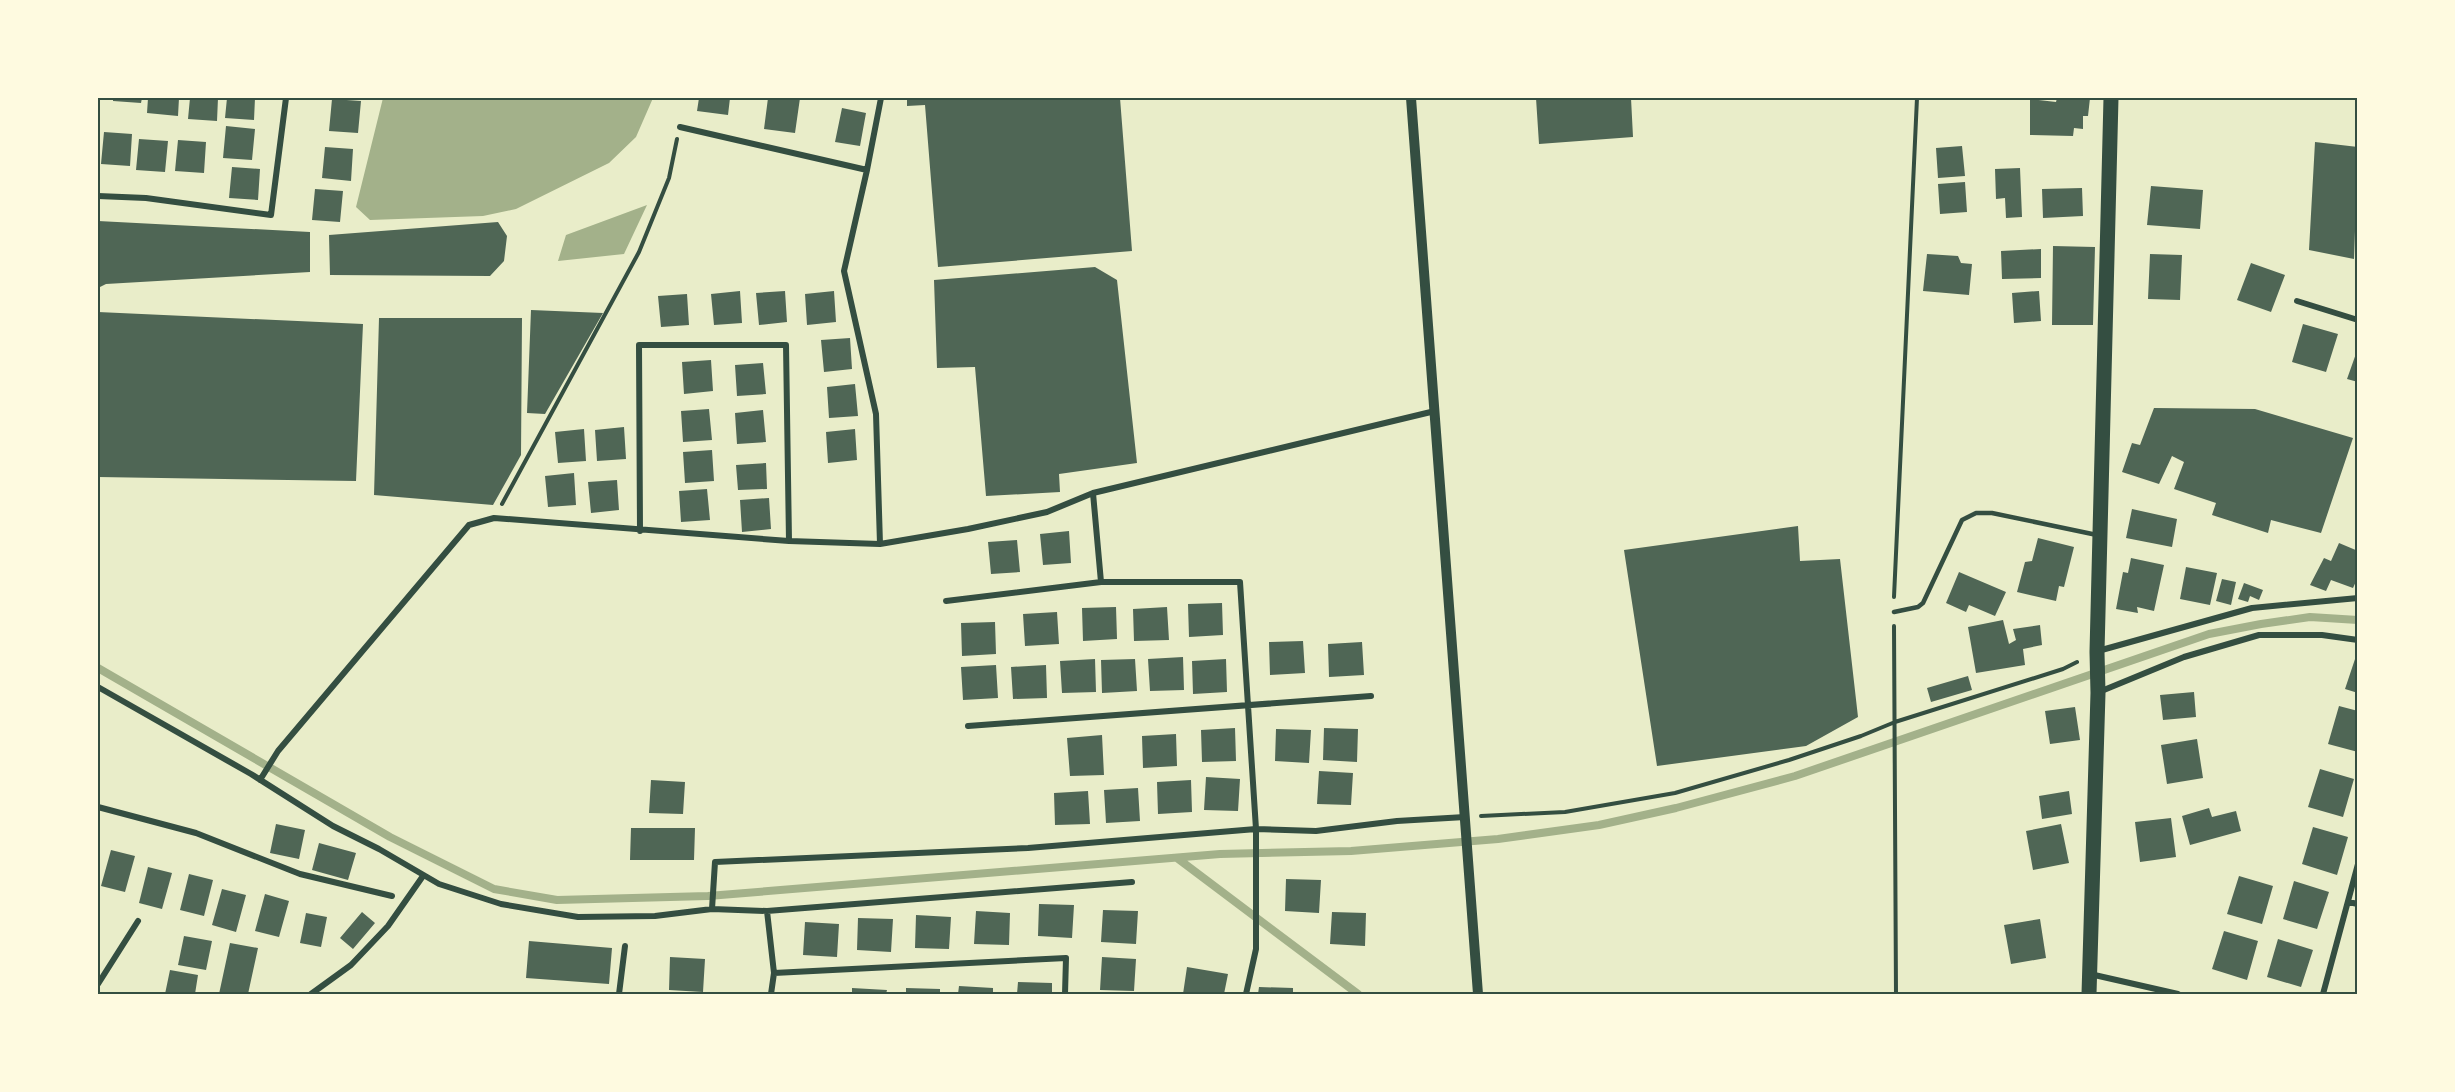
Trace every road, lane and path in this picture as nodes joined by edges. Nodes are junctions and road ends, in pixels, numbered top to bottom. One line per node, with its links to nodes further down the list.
1 (286, 98): 8 (street)
2 (880, 98): 7 (street)
3 (1412, 98): 11 (street)
4 (1917, 98): 21 (path)
5 (2111, 98): 15 (main road)
6 (680, 127): 7 (street); 13 (path)
7 (867, 170): 17 (street)
8 (98, 196)
9 (2297, 301): 10 (street)
10 (2358, 320)
11 (1436, 411): 12 (street); 32 (street)
12 (1093, 493): 17 (street); 18 (street)
13 (494, 518): 14 (street); 30 (street)
14 (640, 531): 16 (street); 16 (street)
15 (2100, 536): 21 (lane); 23 (main road)
16 (789, 541): 17 (street)
17 (880, 544)
18 (1101, 582): 20 (street); 27 (street)
19 (2358, 598): 23 (street)
20 (946, 601)
21 (1894, 612): 28 (path)
22 (2358, 640): 25 (street)
23 (2097, 654): 25 (main road); 28 (path)
24 (98, 687): 30 (street)
25 (2098, 691): 45 (main road)
26 (1371, 696): 27 (street)
27 (1248, 705): 29 (street); 33 (street)
28 (1895, 722): 32 (path); 53 (path)
29 (968, 726)
30 (263, 777): 35 (street)
31 (98, 807): 37 (street)
32 (1465, 821): 33 (street); 52 (street)
33 (1256, 829): 40 (street); 51 (street)
34 (2358, 864): 38 (street)
35 (423, 876): 40 (street); 47 (street)
36 (1132, 882): 41 (street)
37 (392, 896)
38 (2348, 902): 39 (street); 56 (street)
39 (2358, 904)
40 (712, 908): 41 (street)
41 (767, 911): 44 (street)
42 (138, 921): 46 (street)
43 (625, 946): 48 (street)
44 (774, 973): 49 (street); 50 (street)
45 (2090, 974): 54 (main road); 55 (street)
46 (98, 984)
47 (311, 994)
48 (619, 994)
49 (771, 994)
50 (1065, 994)
51 (1246, 994)
52 (1478, 994)
53 (1896, 994)
54 (2089, 994)
55 (2178, 994)
56 (2323, 994)

